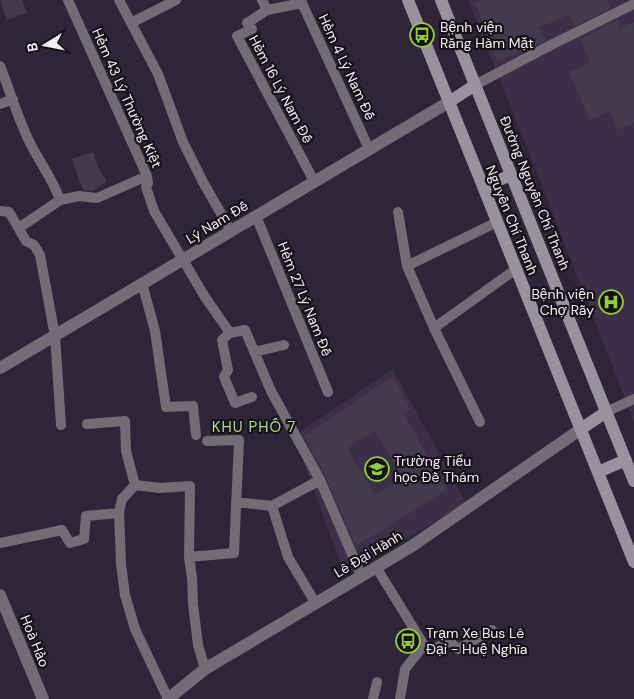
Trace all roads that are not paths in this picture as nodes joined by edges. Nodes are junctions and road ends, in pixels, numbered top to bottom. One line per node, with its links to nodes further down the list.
1 (68, 0): 16 (lane, Hẻm 43 Lý Thường Kiệt)
2 (119, 0): 8 (lane)
3 (176, 0): 8 (lane)
4 (408, 0): 12 (main road, Nguyễn Chí Thanh)
5 (441, 0): 10 (main road, Đường Nguyễn Chí Thanh)
6 (634, 4): 10 (lane)
7 (265, 5): 14 (lane, Hẻm 4 Lý Nam Đế); 17 (lane, Hẻm 16 Lý Nam Đế)
8 (131, 23): 25 (lane)
9 (0, 66): 11 (lane)
10 (475, 85): 12 (main road); 15 (main road, Đường Nguyễn Chí Thanh)
11 (12, 99): 13 (lane); 19 (lane)
12 (449, 102): 14 (street, Lý Nam Đế); 18 (main road, Nguyễn Chí Thanh)
13 (0, 104)
14 (369, 149): 17 (street, Lý Nam Đế)
15 (511, 175): 18 (main road); 39 (main road, Đường Nguyễn Chí Thanh)
16 (148, 176): 19 (lane); 26 (lane, Hẻm 43 Lý Thường Kiệt)
17 (314, 181): 22 (street, Lý Nam Đế)
18 (483, 187): 23 (main road, Nguyễn Chí Thanh)
19 (60, 200): 24 (lane)
20 (0, 211): 24 (lane)
21 (398, 212): 27 (lane)
22 (256, 216): 25 (street, Lý Nam Đế); 36 (lane, Hẻm 27 Lý Nam Đế)
23 (497, 222): 27 (lane); 28 (main road, Nguyễn Chí Thanh)
24 (19, 228): 32 (lane)
25 (231, 231): 26 (street, Lý Nam Đế)
26 (183, 259): 29 (street, Lý Nam Đế); 31 (lane, Hẻm 43 Lý Thường Kiệt)
27 (407, 266): 30 (lane)
28 (516, 269): 30 (lane); 43 (main road, Nguyễn Chí Thanh)
29 (142, 284): 32 (street, Lý Nam Đế); 44 (lane)
30 (434, 328): 40 (lane)
31 (230, 333): 34 (lane); 37 (lane)
32 (55, 336): 35 (street, Lý Nam Đế); 42 (lane)
33 (284, 345): 34 (lane)
34 (254, 352): 48 (lane)
35 (0, 368)
36 (328, 392)
37 (252, 397)
38 (634, 400): 39 (lane)
39 (606, 412): 43 (main road); 46 (main road, Đường Nguyễn Chí Thanh)
40 (480, 422)
41 (87, 424): 50 (lane)
42 (62, 425)
43 (580, 429): 47 (main road, Nguyễn Chí Thanh); 57 (street, Lê Đại Hành)
44 (196, 435)
45 (207, 441): 51 (lane)
46 (630, 459): 47 (main road); 49 (main road, Đường Nguyễn Chí Thanh)
47 (598, 472): 56 (main road, Nguyễn Chí Thanh)
48 (320, 480): 52 (lane); 58 (lane)
49 (634, 481)
50 (135, 485): 53 (lane); 55 (lane)
51 (236, 502): 52 (lane); 55 (lane)
52 (272, 506): 60 (lane)
53 (120, 513): 54 (lane); 66 (lane)
54 (0, 543)
55 (190, 557): 63 (lane)
56 (634, 562)
57 (376, 567): 58 (street, Lê Đại Hành); 62 (lane)
58 (361, 575): 60 (street, Lê Đại Hành)
59 (0, 594): 65 (street, Hoà Hảo)
60 (316, 604): 63 (street, Lê Đại Hành)
61 (492, 630): 62 (lane)
62 (424, 645): 68 (lane)
63 (206, 668): 66 (street, Lê Đại Hành)
64 (377, 682): 67 (lane)
65 (43, 699)
66 (168, 699)
67 (373, 699)
68 (400, 699)

